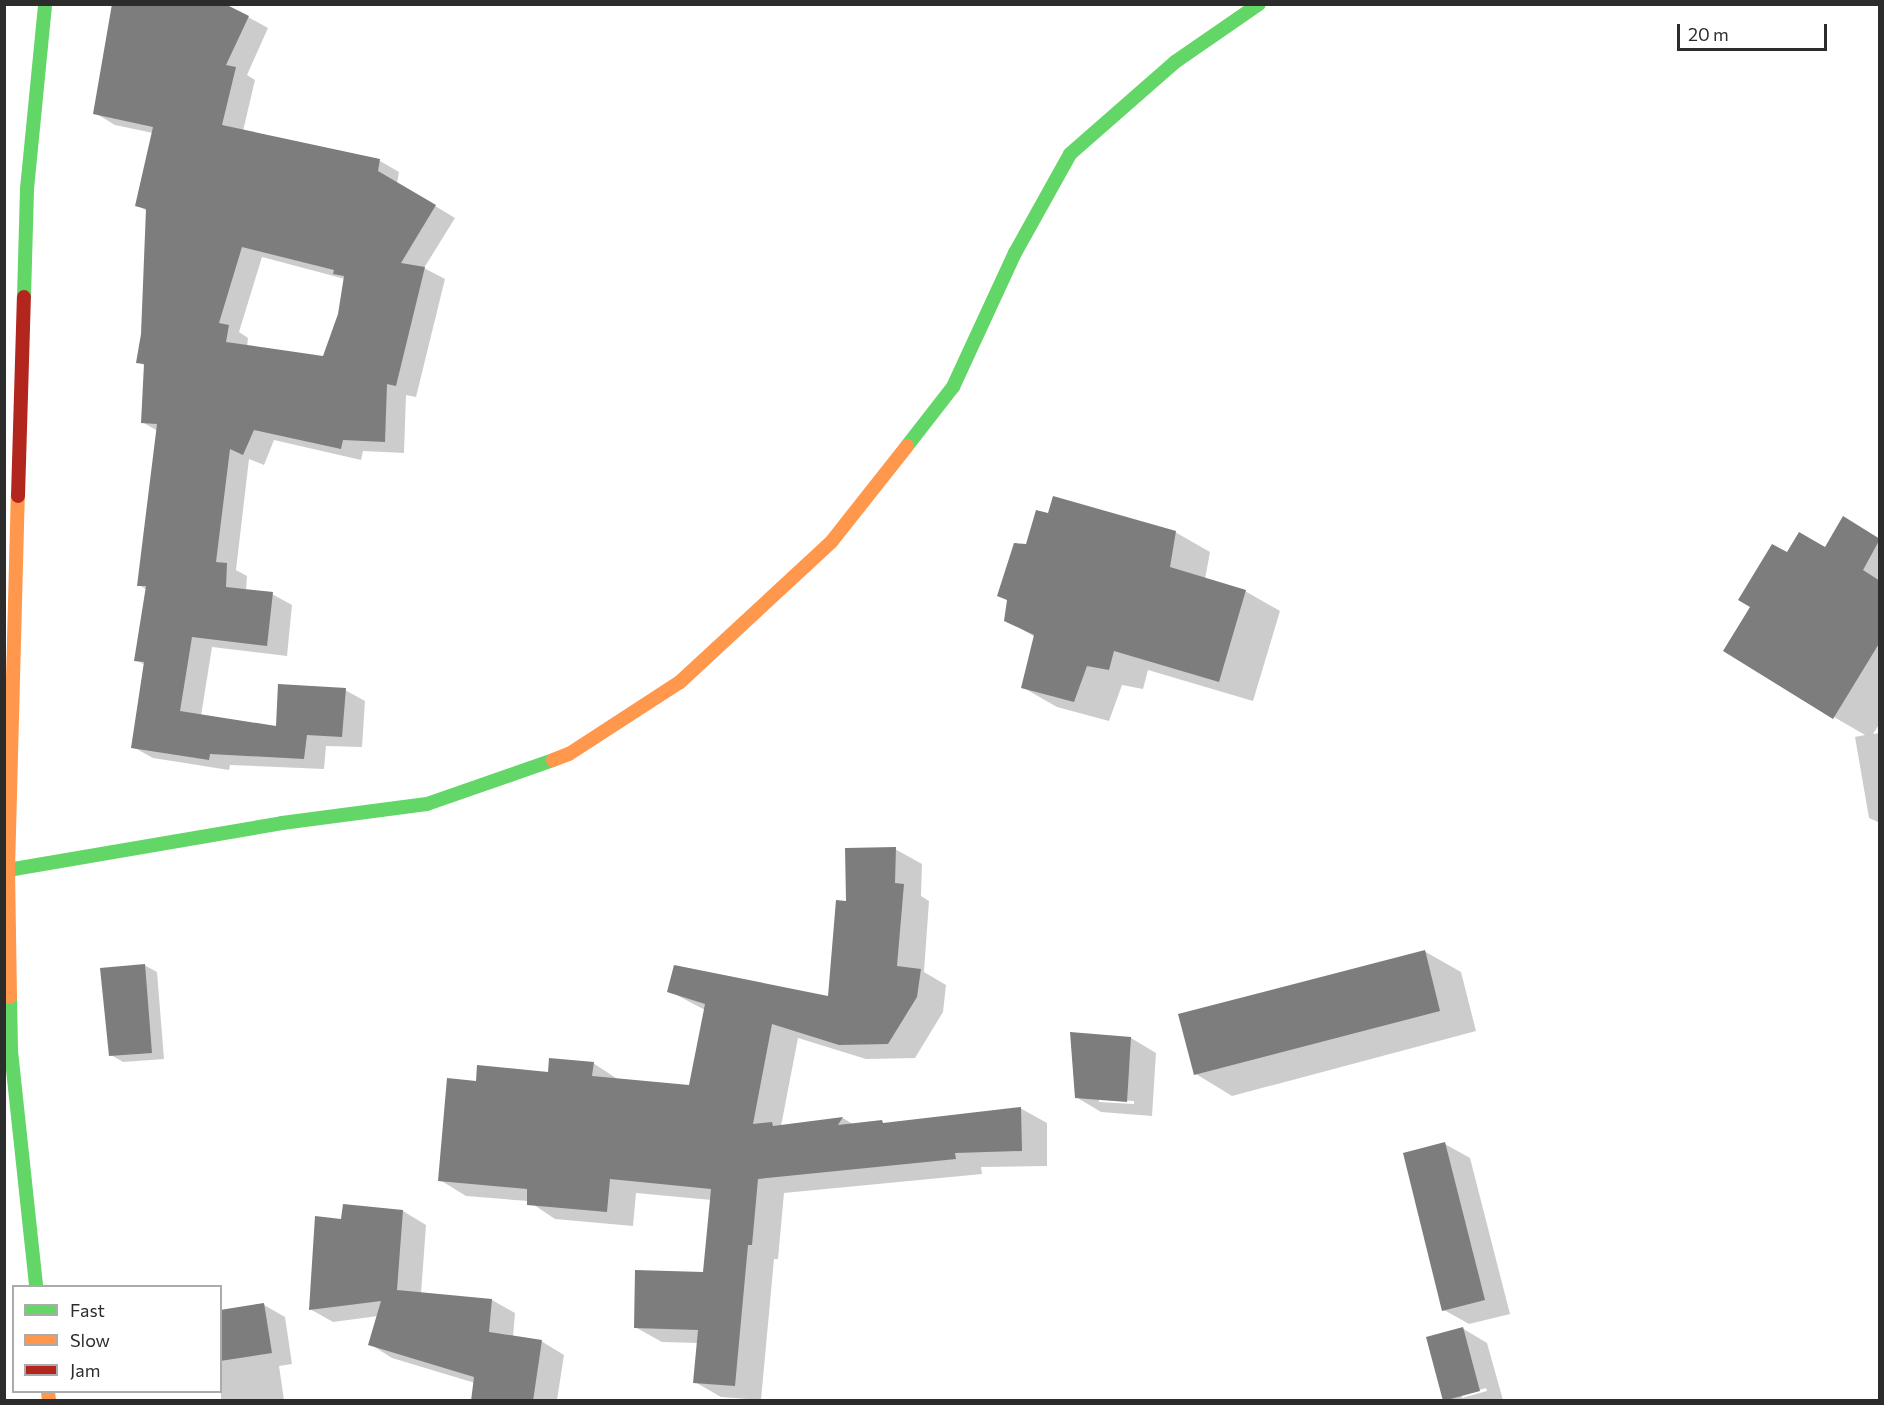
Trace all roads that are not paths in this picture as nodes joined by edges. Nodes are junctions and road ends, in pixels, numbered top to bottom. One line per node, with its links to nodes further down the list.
1 (45, 4): 3 (street)
2 (1258, 4): 3 (street)
3 (8, 870): 4 (street)
4 (36, 1285)

